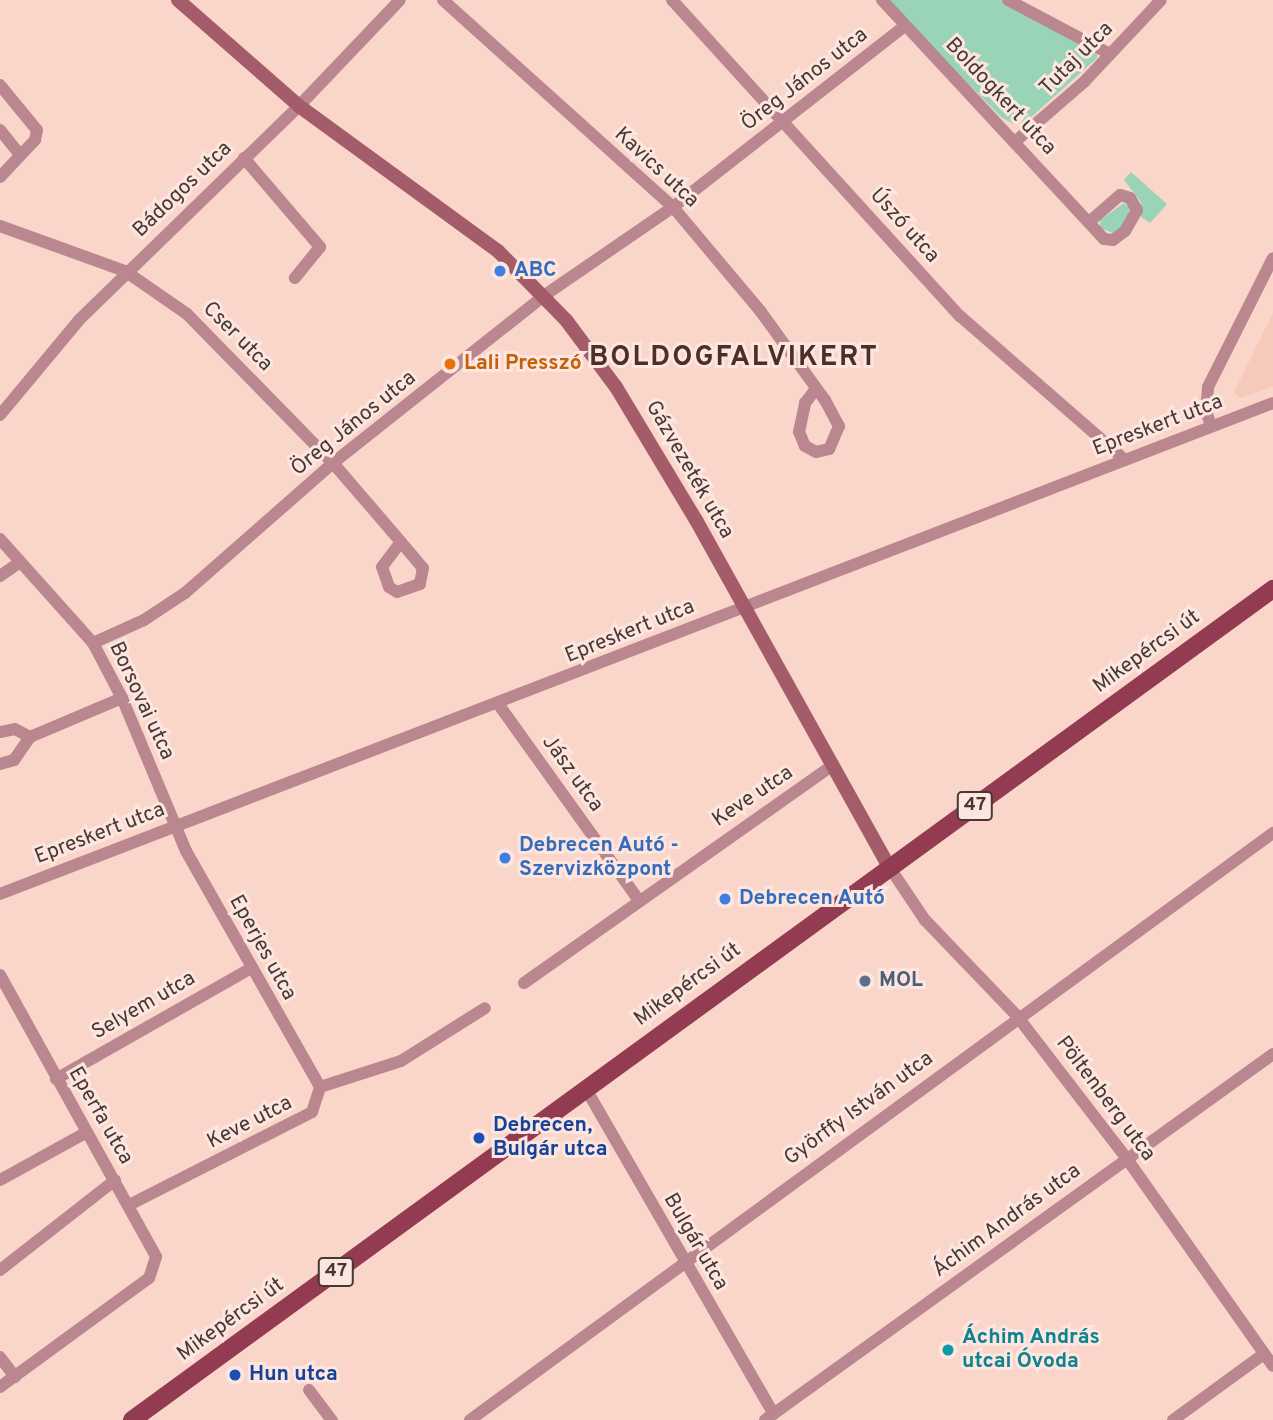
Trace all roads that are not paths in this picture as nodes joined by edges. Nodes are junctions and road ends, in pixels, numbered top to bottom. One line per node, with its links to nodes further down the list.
1 (178, 0): 11 (street, Gázvezeték utca)
2 (400, 0): 11 (street, Bádogos utca)
3 (443, 0): 18 (street, Kavics utca)
4 (673, 0): 12 (street, Úszó utca)
5 (882, 0): 8 (street, Boldogkert utca)
6 (1008, 0): 9 (street)
7 (1161, 0): 9 (street, Tutaj utca)
8 (905, 26): 12 (street, Öreg János utca); 14 (street, Boldogkert utca)
9 (1110, 54): 14 (street, Tutaj utca)
10 (0, 85): 17 (street)
11 (299, 106): 16 (street, Bádogos utca); 24 (street, Gázvezeték utca)
12 (783, 122): 18 (street, Öreg János utca); 29 (street, Úszó utca)
13 (0, 130): 15 (street)
14 (1016, 141): 19 (street, Boldogkert utca)
15 (16, 150)
16 (244, 158): 22 (street, Bádogos utca); 23 (street)
17 (0, 177)
18 (673, 206): 24 (street, Öreg János utca); 25 (street, Kavics utca)
19 (1089, 222)
20 (0, 226): 22 (street, Cser utca)
21 (1273, 258): 28 (street)
22 (125, 271): 27 (street, Bádogos utca); 30 (street, Cser utca)
23 (295, 278)
24 (545, 295): 30 (street, Öreg János utca); 36 (street, Gázvezeték utca)
25 (815, 390): 25 (street, Kavics utca)
26 (1273, 403): 28 (street, Epreskert utca)
27 (0, 415)
28 (1211, 426): 29 (street, Epreskert utca)
29 (1125, 460): 36 (street, Epreskert utca)
30 (333, 463): 32 (street, Cser utca); 37 (street, Öreg János utca)
31 (0, 539): 33 (street, Borsovai utca)
32 (401, 542)
33 (20, 562): 34 (street); 37 (street, Borsovai utca)
34 (0, 576)
35 (1273, 589): 46 (main road, Mikepércsi út / 47)
36 (742, 609): 39 (street, Epreskert utca); 43 (street, Gázvezeték utca)
37 (93, 643): 38 (street, Borsovai utca)
38 (122, 698): 41 (street); 44 (street, Borsovai utca)
39 (499, 705): 44 (street, Epreskert utca); 48 (street, Jász utca)
40 (0, 732): 41 (street)
41 (30, 737): 42 (street)
42 (0, 764)
43 (832, 766): 46 (street, Gázvezeték utca); 48 (street, Keve utca)
44 (177, 825): 47 (street, Epreskert utca); 49 (street, Eperjes utca)
45 (1273, 832): 53 (street, Györffy István utca)
46 (890, 868): 53 (street, Pöltenberg utca); 57 (main road, Mikepércsi út / 47)
47 (0, 894)
48 (638, 899): 51 (street, Keve utca)
49 (251, 968): 55 (street, Selyem utca); 56 (street, Eperjes utca)
50 (0, 975): 55 (street, Eperfa utca)
51 (524, 983)
52 (485, 1008): 56 (street)
53 (1017, 1016): 59 (street, Pöltenberg utca); 63 (street, Györffy István utca)
54 (1273, 1054): 59 (street, Áchim András utca)
55 (56, 1079): 58 (street, Eperfa utca)
56 (320, 1087): 62 (street, Keve utca)
57 (586, 1089): 63 (street, Bulgár utca); 72 (main road, Mikepércsi út / 47)
58 (87, 1132): 60 (street); 61 (street, Eperfa utca)
59 (1127, 1159): 65 (street, Pöltenberg utca); 71 (street, Áchim András utca)
60 (0, 1180)
61 (115, 1180): 62 (street, Eperfa utca); 64 (street)
62 (130, 1205): 68 (street, Eperfa utca)
63 (683, 1262): 71 (street, Bulgár utca); 74 (street, Györffy István utca)
64 (0, 1270)
65 (1264, 1354): 67 (street, Pöltenberg utca); 75 (street)
66 (0, 1357): 68 (street)
67 (1273, 1366)
68 (15, 1377): 69 (street)
69 (0, 1388)
70 (309, 1390): 73 (street)
71 (769, 1417)
72 (132, 1420)
73 (332, 1420)
74 (470, 1420)
75 (1173, 1420)

